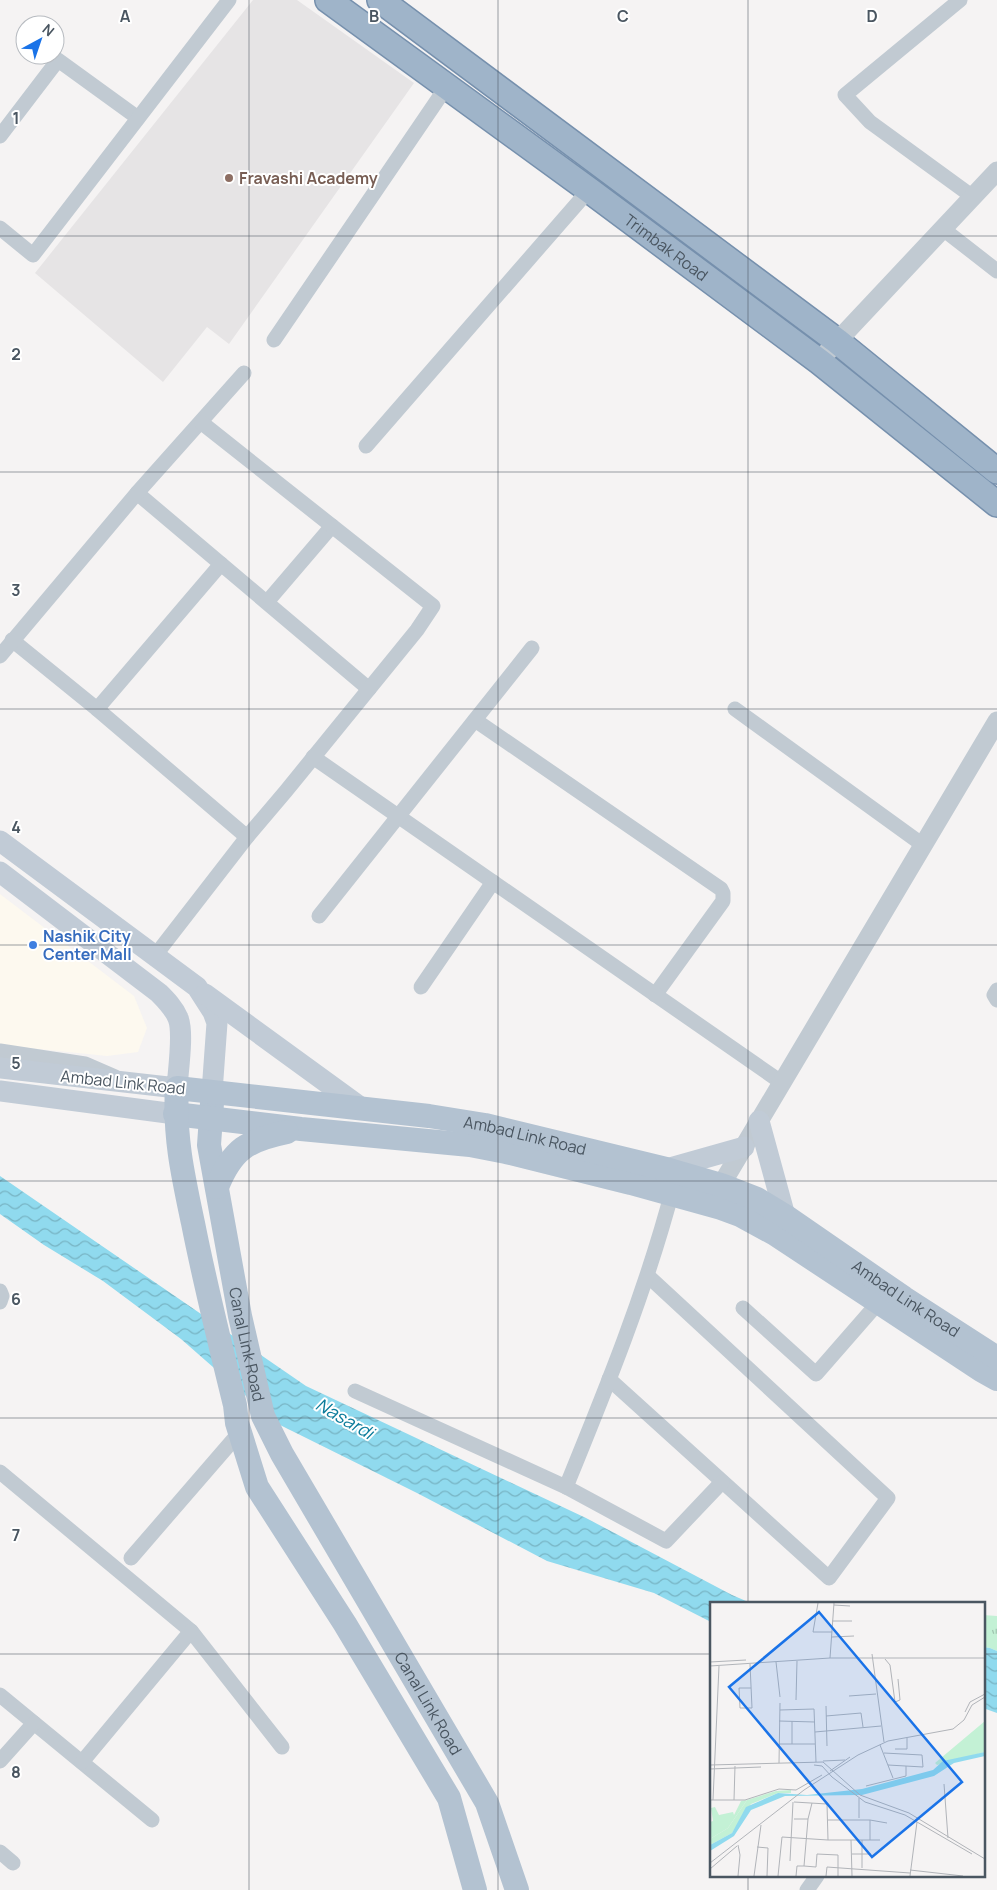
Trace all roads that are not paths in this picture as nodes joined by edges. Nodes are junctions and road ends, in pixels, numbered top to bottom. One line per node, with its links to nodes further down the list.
1 (229, 0): 6 (street)
2 (328, 0): 5 (highway, Trimbak Road)
3 (380, 0): 15 (highway, Trimbak Road)
4 (960, 0): 10 (street)
5 (447, 86): 9 (highway, Trimbak Road); 14 (street)
6 (138, 118): 7 (street); 11 (street)
7 (0, 136)
8 (997, 172): 10 (street)
9 (589, 190): 16 (highway, Trimbak Road); 19 (street)
10 (974, 196): 12 (street)
11 (0, 228)
12 (943, 229): 13 (street); 15 (street)
13 (997, 271)
14 (274, 340)
15 (837, 341): 16 (street); 20 (highway, Trimbak Road)
16 (820, 362): 22 (highway, Trimbak Road)
17 (244, 373): 18 (street)
18 (202, 423): 21 (street); 23 (street)
19 (366, 446)
20 (997, 471)
21 (137, 493): 24 (street); 26 (street)
22 (997, 504)
23 (332, 526): 25 (street); 29 (street)
24 (221, 564): 25 (street); 30 (street)
25 (267, 602): 29 (street)
26 (12, 640): 28 (street); 30 (street)
27 (532, 648): 32 (street)
28 (0, 656)
29 (369, 689): 34 (street)
30 (97, 709): 36 (street)
31 (735, 709): 38 (street)
32 (475, 720): 35 (street); 46 (street)
33 (997, 721): 38 (street)
34 (314, 757): 35 (street); 36 (street)
35 (398, 816): 40 (street); 41 (street)
36 (247, 837): 42 (street)
37 (0, 841): 42 (main road, Canal Link Road)
38 (923, 845): 51 (street)
39 (0, 872): 52 (main road, Canal Link Road)
40 (493, 882): 43 (street); 46 (street)
41 (320, 916)
42 (154, 957): 44 (main road, Canal Link Road)
43 (421, 987)
44 (197, 988): 54 (main road, Canal Link Road); 55 (main road)
45 (997, 990): 47 (street)
46 (655, 995): 51 (street)
47 (997, 1000)
48 (0, 1051): 50 (street)
49 (0, 1068): 50 (main road, Ambad Link Road)
50 (63, 1068): 52 (main road, Ambad Link Road)
51 (781, 1082): 58 (street)
52 (176, 1088): 54 (main road, Ambad Link Road); 56 (main road, Canal Link Road)
53 (0, 1091): 56 (main road, Ambad Link Road)
54 (212, 1092): 55 (main road, Ambad Link Road); 57 (main road, Canal Link Road)
55 (363, 1109): 61 (main road, Ambad Link Road)
56 (175, 1114): 57 (main road, Ambad Link Road); 75 (main road, Canal Link Road)
57 (211, 1118): 59 (main road, Ambad Link Road); 63 (main road, Canal Link Road)
58 (759, 1121): 60 (street); 65 (main road)
59 (300, 1129): 61 (main road, Ambad Link Road); 63 (main road)
60 (744, 1147): 61 (main road); 62 (street)
61 (672, 1178): 62 (main road, Ambad Link Road); 64 (main road, Ambad Link Road); 66 (street)
62 (722, 1185): 64 (street); 65 (main road, Ambad Link Road)
63 (216, 1187): 91 (main road, Canal Link Road)
64 (710, 1205): 69 (main road, Ambad Link Road)
65 (785, 1216): 71 (main road, Ambad Link Road)
66 (648, 1276): 72 (street); 77 (street)
67 (0, 1291): 68 (street)
68 (0, 1302)
69 (878, 1303): 70 (street); 73 (main road, Ambad Link Road)
70 (743, 1308)
71 (997, 1358)
72 (610, 1379): 77 (street); 78 (street)
73 (997, 1379)
74 (355, 1391): 78 (street)
75 (240, 1432): 79 (street); 90 (main road, Canal Link Road)
76 (0, 1472): 80 (street)
77 (722, 1482): 78 (street)
78 (566, 1487)
79 (131, 1558)
80 (191, 1631): 83 (street); 85 (street)
81 (0, 1695): 82 (street)
82 (34, 1722): 84 (street); 85 (street)
83 (282, 1747)
84 (0, 1761)
85 (82, 1762): 86 (street)
86 (152, 1820)
87 (0, 1852): 88 (street)
88 (13, 1863)
89 (816, 1878): 92 (street)
90 (475, 1890)
91 (516, 1890)
92 (807, 1890)

